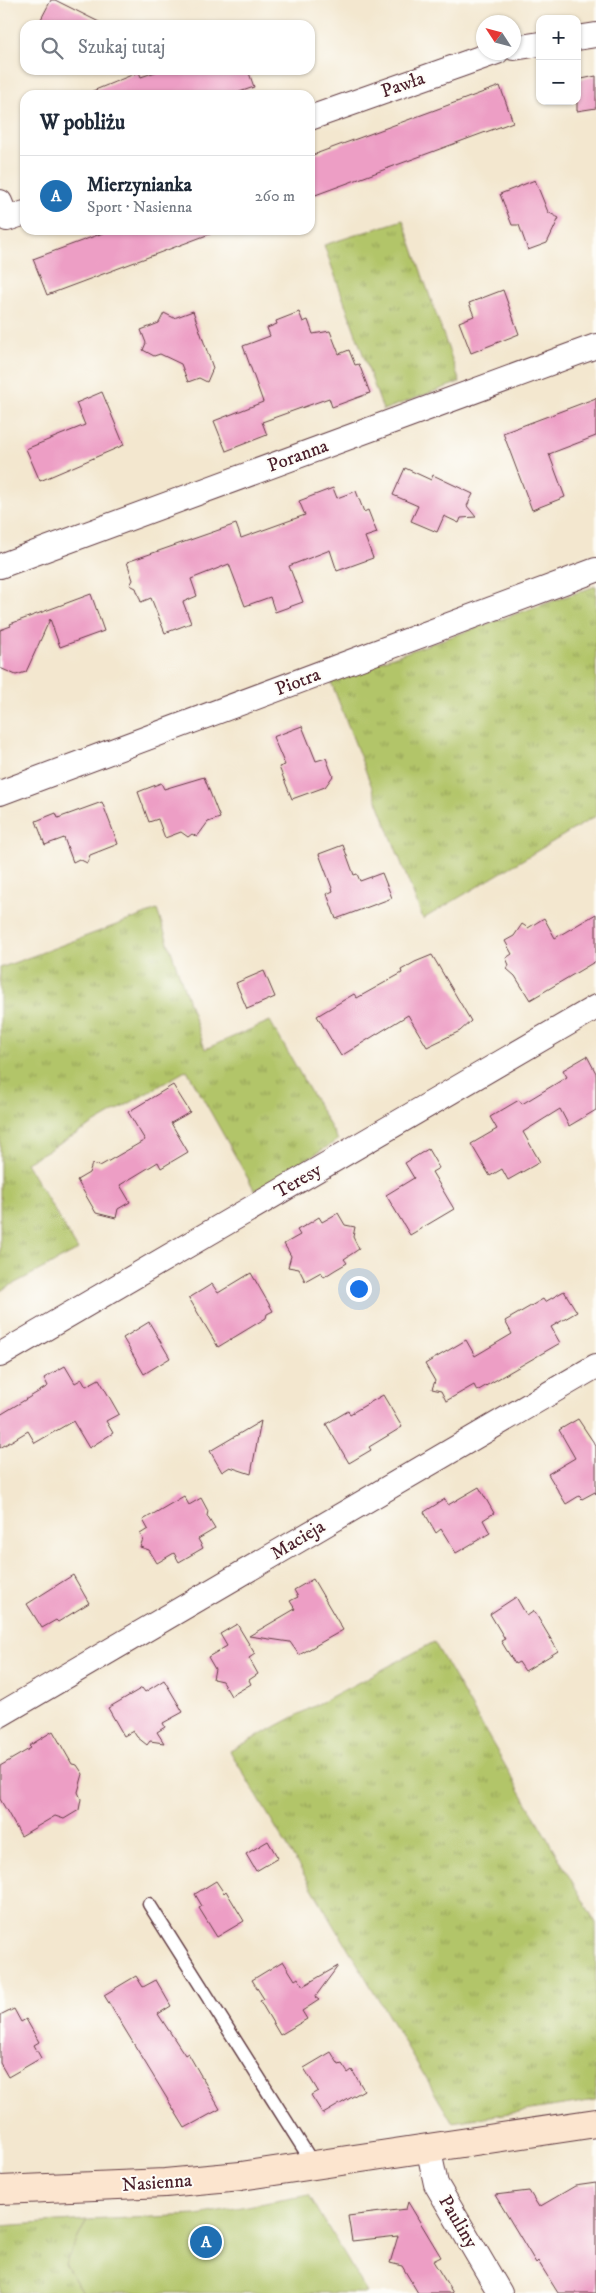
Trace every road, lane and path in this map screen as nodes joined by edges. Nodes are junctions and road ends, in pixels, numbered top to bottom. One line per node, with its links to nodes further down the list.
1 (596, 35): 2 (street)
2 (581, 37)
3 (536, 45): 4 (street)
4 (521, 47)
5 (476, 59): 6 (street, Pawła)
6 (315, 116)
7 (0, 202): 8 (street)
8 (20, 215)
9 (596, 346): 10 (street, Poranna)
10 (0, 566)
11 (596, 570): 12 (street, Piotra)
12 (0, 793)
13 (596, 1007): 14 (street, Teresy)
14 (0, 1355)
15 (596, 1366): 16 (street, Macieja)
16 (0, 1715)
17 (149, 1904): 20 (lane)
18 (596, 2123): 19 (street, Nasienna)
19 (428, 2147): 20 (street, Nasienna); 22 (street, Pauliny)
20 (314, 2165): 21 (street, Nasienna)
21 (0, 2190)
22 (500, 2293)

